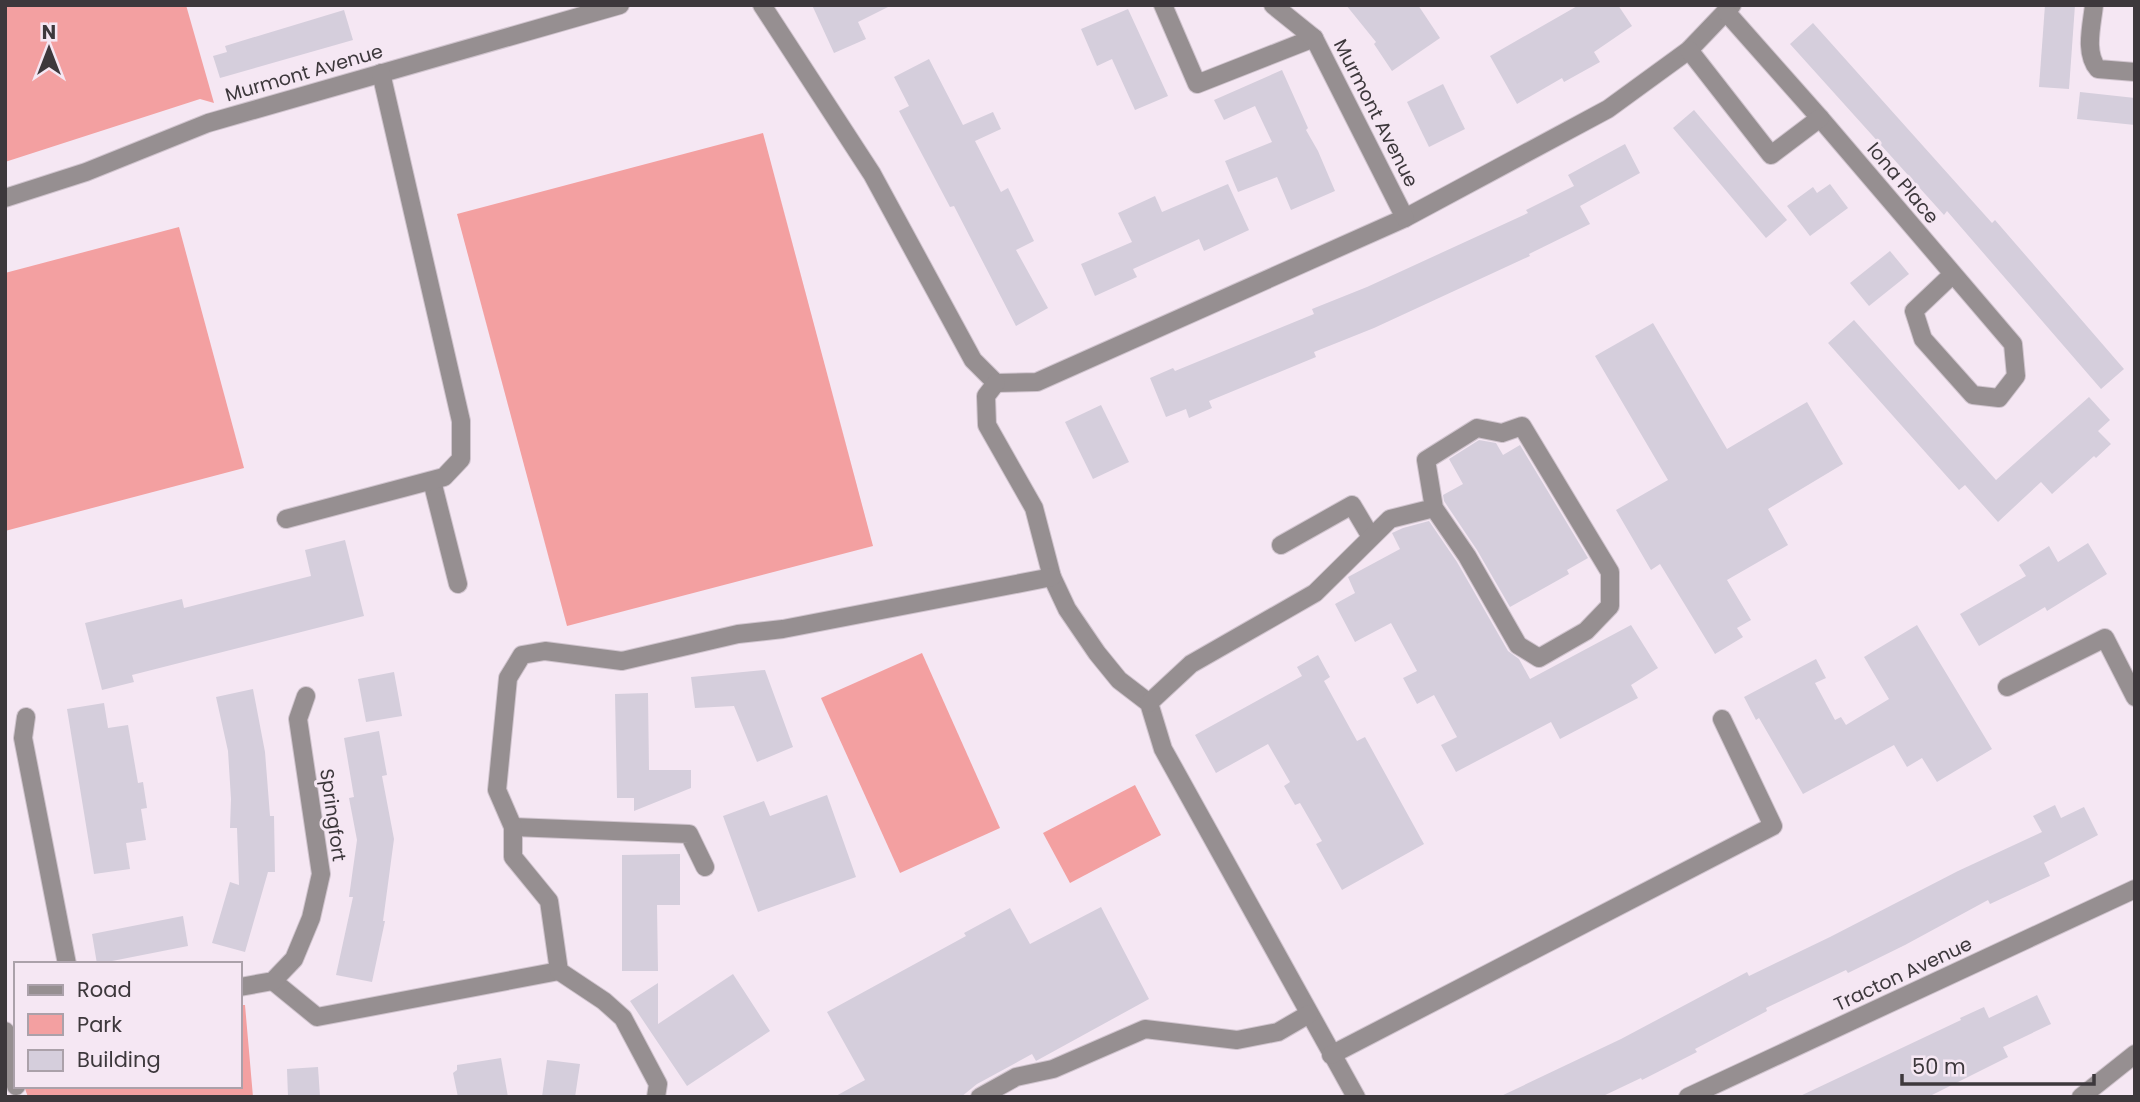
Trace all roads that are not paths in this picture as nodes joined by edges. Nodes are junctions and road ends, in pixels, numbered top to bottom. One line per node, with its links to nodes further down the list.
1 (620, 5): 10 (street, Murmont Avenue)
2 (762, 5): 15 (street)
3 (1163, 5): 7 (street)
4 (1273, 5): 7 (street, Murmont Avenue)
5 (2094, 5): 9 (street)
6 (1729, 9): 8 (street); 11 (street, Iona Place)
7 (1314, 38): 13 (street, Murmont Avenue)
8 (1689, 50): 11 (street); 13 (street)
9 (2135, 72)
10 (381, 73): 12 (street, Murmont Avenue); 16 (street)
11 (1820, 118): 14 (street, Iona Place)
12 (5, 198)
13 (1405, 218): 15 (street)
14 (1953, 274): 14 (street, Iona Place)
15 (996, 383): 21 (street)
16 (432, 481): 18 (street); 22 (street)
17 (1434, 508): 17 (street); 19 (street)
18 (286, 519)
19 (1371, 537): 20 (street); 26 (street)
20 (1281, 545)
21 (1052, 577): 26 (street); 29 (street)
22 (458, 584)
23 (2007, 687): 25 (street)
24 (306, 696): 34 (street, Springfort)
25 (2135, 697)
26 (1149, 703): 36 (street)
27 (26, 716): 32 (street)
28 (1722, 719): 39 (street)
29 (513, 827): 30 (street); 33 (street)
30 (705, 867)
31 (2135, 889): 44 (street, Tracton Avenue)
32 (67, 962)
33 (559, 971): 34 (street); 41 (street)
34 (273, 981): 35 (street)
35 (242, 987)
36 (1309, 1014): 39 (street); 42 (street)
37 (9, 1030): 40 (street)
38 (2135, 1054): 45 (street)
39 (1331, 1055): 43 (street)
40 (14, 1070)
41 (656, 1097)
42 (980, 1097)
43 (1356, 1097)
44 (1688, 1097)
45 (2081, 1097)

